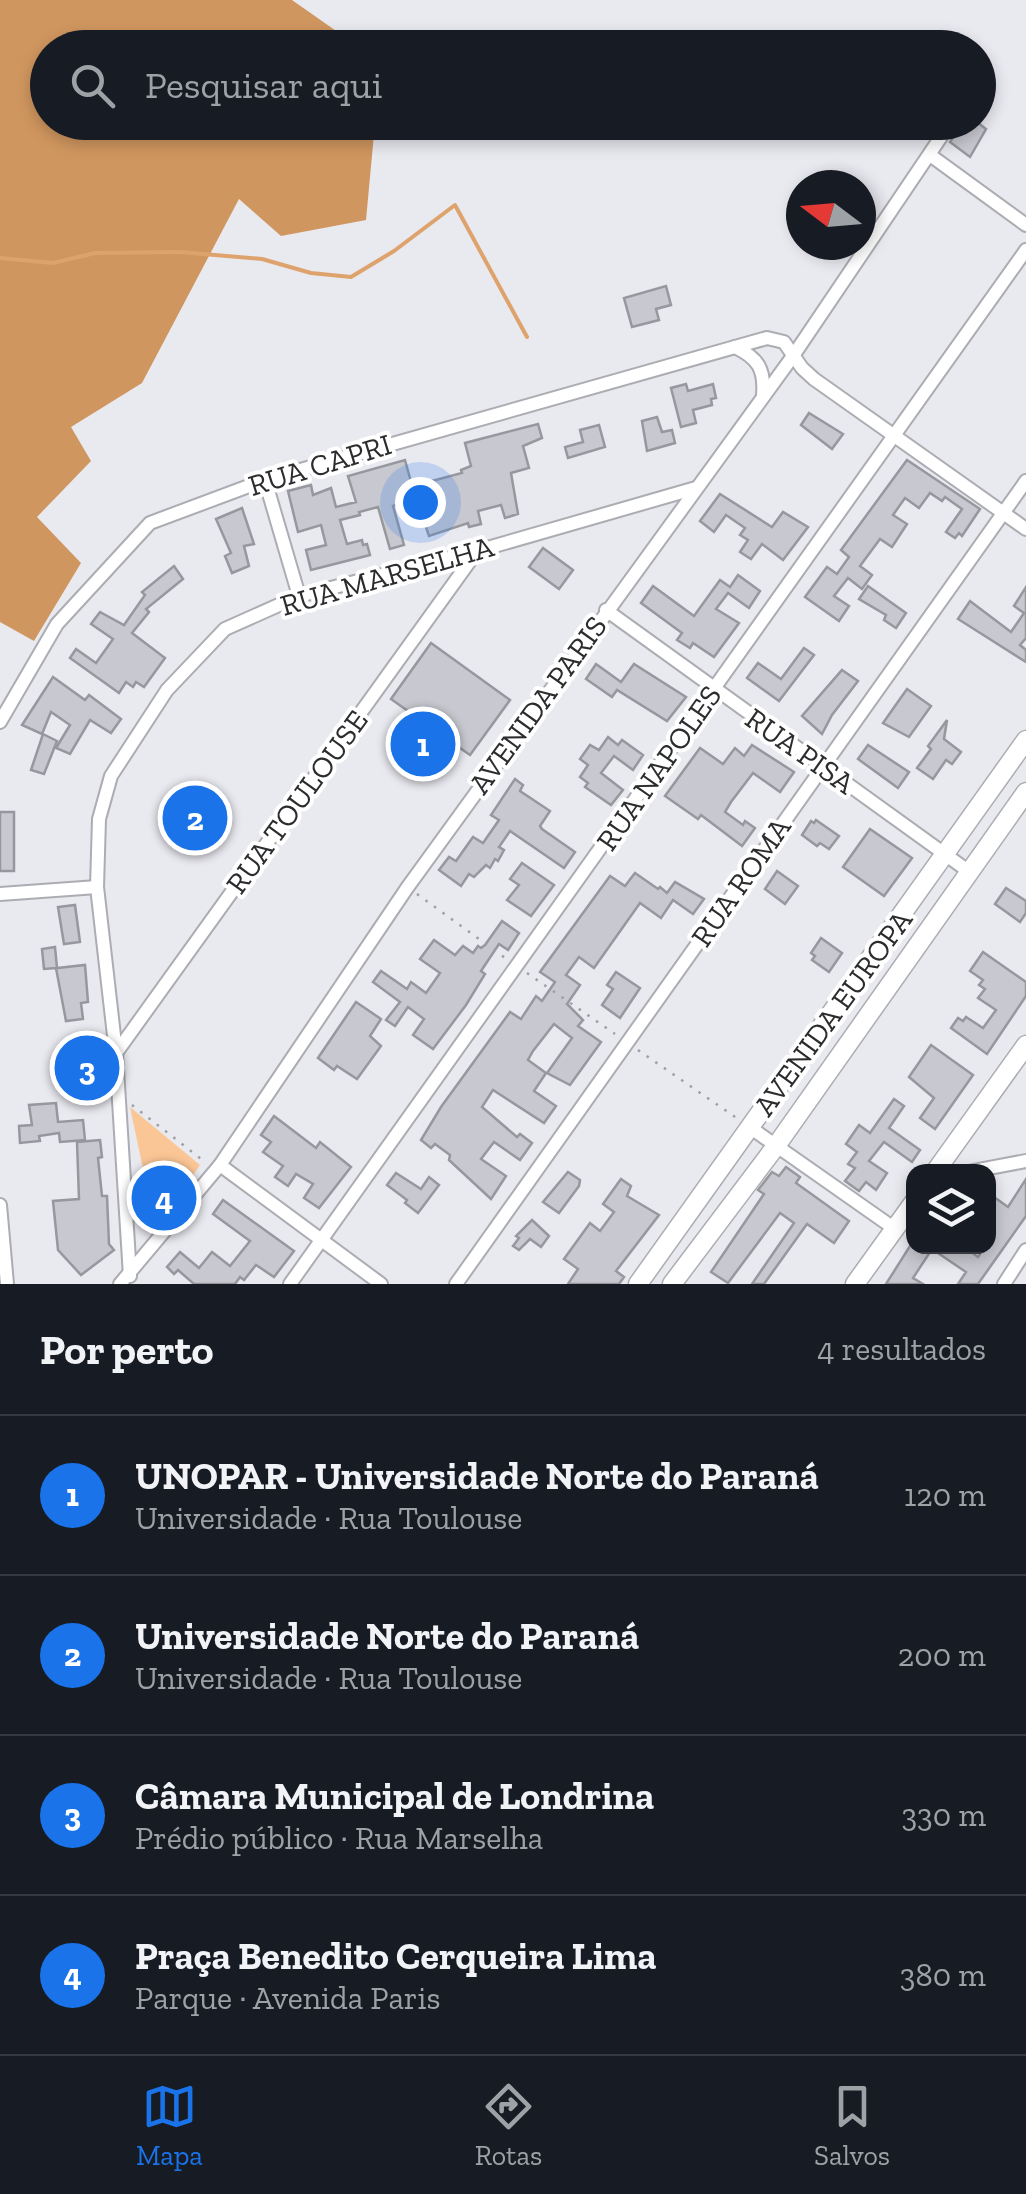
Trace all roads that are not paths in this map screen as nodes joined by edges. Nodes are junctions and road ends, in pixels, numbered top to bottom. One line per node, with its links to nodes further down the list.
1 (940, 140): 2 (street, AVENIDA PARIS)
2 (930, 156): 3 (street); 6 (street, AVENIDA PARIS)
3 (1026, 225)
4 (1026, 250): 8 (street, RUA NAPOLES)
5 (735, 346): 6 (street, RUA CAPRI); 7 (street); 9 (street, RUA CAPRI)
6 (793, 356): 7 (street, AVENIDA PARIS); 8 (street, RUA CAPRI)
7 (762, 398): 11 (street, AVENIDA PARIS)
8 (894, 437): 12 (street, RUA CAPRI); 17 (street, RUA NAPOLES)
9 (264, 480): 15 (street); 18 (street, RUA CAPRI)
10 (1026, 481): 12 (street, RUA ROMA)
11 (696, 488): 14 (street, RUA MARSELHA); 16 (street, AVENIDA PARIS)
12 (1003, 512): 13 (street, RUA CAPRI); 20 (street, RUA ROMA)
13 (1026, 529)
14 (477, 551): 15 (street, RUA MARSELHA); 27 (street, RUA TOULOUSE)
15 (299, 596): 24 (street, RUA MARSELHA)
16 (606, 610): 17 (street, RUA PISA); 32 (street, AVENIDA PARIS)
17 (714, 690): 20 (street, RUA PISA); 37 (street, RUA NAPOLES)
18 (0, 722)
19 (1026, 740): 22 (main road, AVENIDA EUROPA)
20 (823, 767): 22 (street, RUA PISA); 43 (street, RUA ROMA)
21 (1026, 792): 23 (main road, AVENIDA EUROPA)
22 (947, 855): 23 (street, RUA PISA); 28 (main road, AVENIDA EUROPA)
23 (972, 873): 29 (main road, AVENIDA EUROPA)
24 (97, 887): 25 (street); 27 (street, RUA MARSELHA)
25 (0, 894)
26 (1024, 1051): 31 (main road)
27 (116, 1053): 39 (street, RUA MARSELHA)
28 (750, 1128): 29 (street); 44 (main road, AVENIDA EUROPA)
29 (776, 1146): 36 (street); 45 (main road, AVENIDA EUROPA)
30 (1026, 1162): 33 (street)
31 (942, 1164)
32 (218, 1167): 37 (street); 39 (street, AVENIDA PARIS)
33 (996, 1167)
34 (0, 1204): 40 (street)
35 (906, 1213): 36 (main road)
36 (894, 1229): 46 (main road)
37 (323, 1241): 41 (street, RUA NAPOLES); 42 (street)
38 (1026, 1250): 47 (street)
39 (125, 1280)
40 (7, 1284)
41 (290, 1284)
42 (381, 1284)
43 (456, 1284)
44 (638, 1284)
45 (672, 1284)
46 (855, 1284)
47 (1004, 1284)

